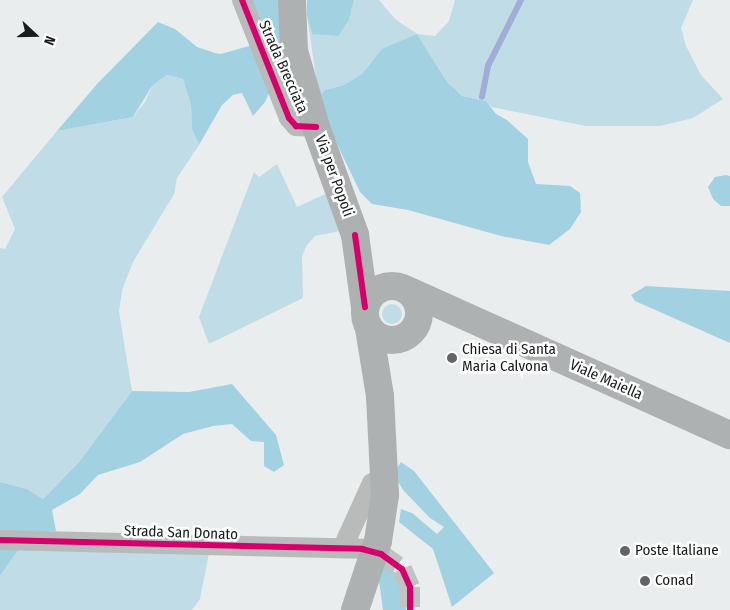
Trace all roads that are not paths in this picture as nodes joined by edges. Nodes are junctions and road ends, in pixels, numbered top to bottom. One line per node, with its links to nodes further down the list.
1 (242, 0): 3 (street, Strada Brecciata)
2 (292, 0): 3 (main road, Via per Popoli)
3 (316, 128): 4 (main road, Via per Popoli)
4 (355, 235): 5 (main road, Via per Popoli); 6 (main road, Via per Popoli)
5 (401, 288): 6 (main road); 7 (main road, Viale Maiella); 8 (main road)
6 (367, 318): 8 (main road); 9 (main road, Via per Popoli)
7 (482, 325): 8 (main road, Viale Maiella); 10 (main road, Viale Maiella)
8 (407, 335): 9 (main road)
9 (380, 396): 11 (main road)
10 (730, 435)
11 (385, 478): 12 (street, Strada San Donato); 13 (main road)
12 (0, 540)
13 (355, 610)

